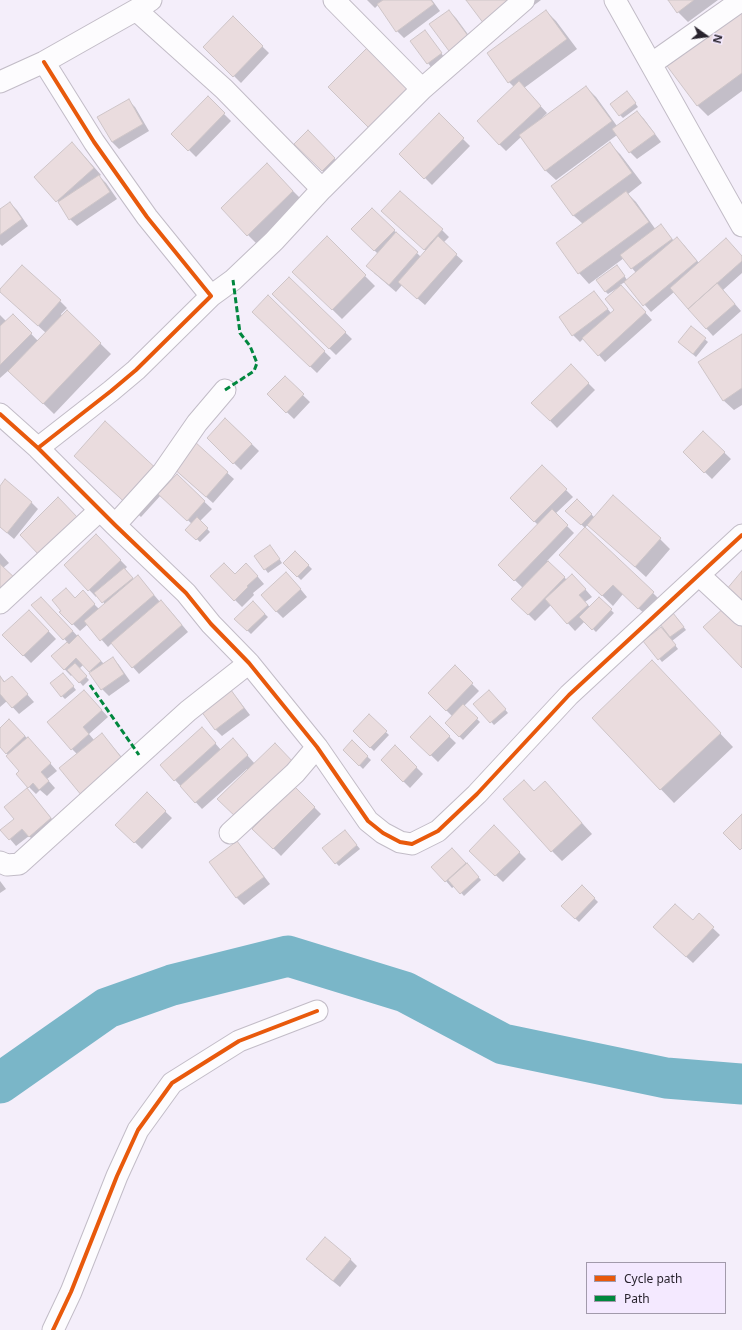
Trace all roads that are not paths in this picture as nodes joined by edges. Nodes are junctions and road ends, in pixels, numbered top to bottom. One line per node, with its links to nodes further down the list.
1 (334, 0): 9 (street)
2 (524, 0): 9 (street)
3 (615, 0): 7 (street)
4 (742, 0): 7 (street)
5 (144, 5): 6 (street); 10 (street)
6 (44, 62): 8 (street); 12 (street)
7 (652, 64): 11 (street)
8 (0, 82)
9 (422, 89): 10 (street)
10 (322, 189): 12 (street)
11 (742, 226)
12 (211, 296): 15 (street)
13 (225, 390): 17 (street)
14 (0, 414): 15 (street)
15 (38, 448): 16 (street)
16 (100, 510): 17 (street); 20 (street)
17 (116, 526): 22 (street)
18 (742, 535): 19 (street)
19 (699, 575): 21 (street); 23 (street)
20 (0, 603)
21 (742, 615)
22 (249, 663): 23 (street); 25 (street)
23 (317, 748): 24 (street)
24 (230, 833)
25 (0, 862)
26 (318, 1011): 27 (street)
27 (53, 1330)

